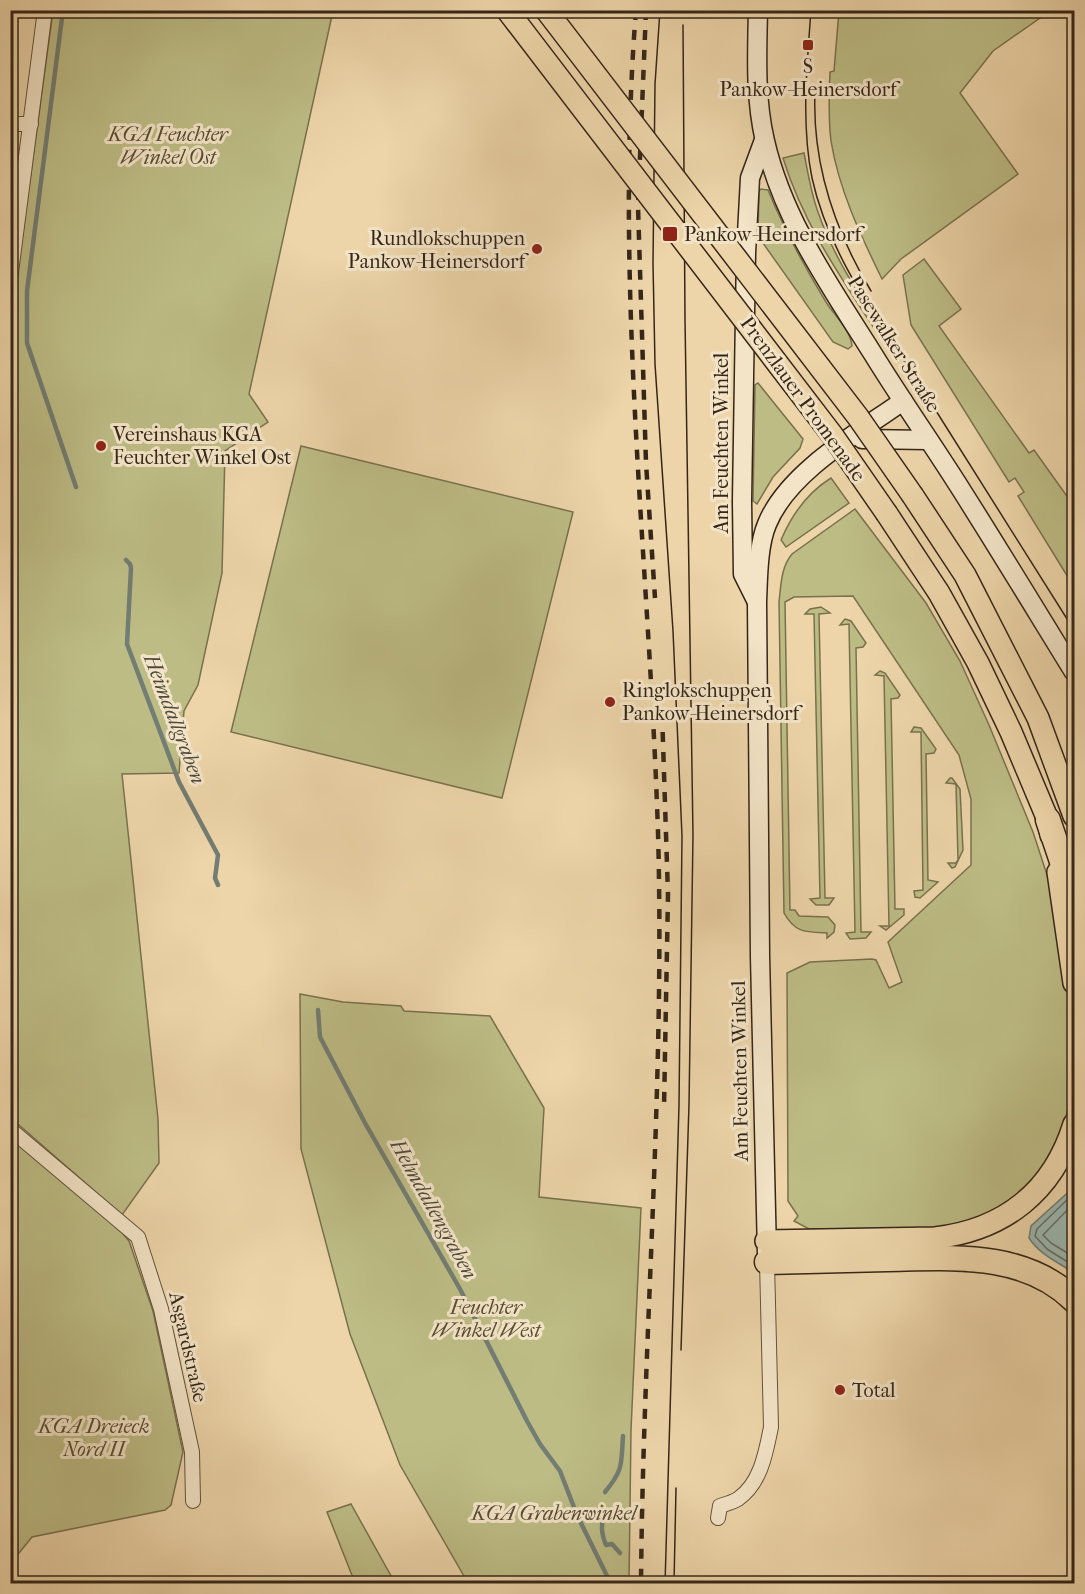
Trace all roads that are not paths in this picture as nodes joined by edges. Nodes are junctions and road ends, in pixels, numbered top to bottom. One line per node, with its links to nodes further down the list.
1 (45, 10): 6 (street)
2 (507, 10): 15 (main road, Prenzlauer Promenade, bridge)
3 (546, 10): 14 (main road, Prenzlauer Promenade, bridge)
4 (758, 10): 7 (main road, Pasewalker Straße)
5 (10, 124): 6 (street)
6 (31, 124): 8 (street)
7 (764, 140): 9 (main road, Pasewalker Straße); 12 (main road, Am Feuchten Winkel)
8 (10, 280)
9 (903, 401): 10 (main road, Am Feuchten Winkel); 11 (main road, Pasewalker Straße)
10 (851, 438): 11 (main road); 12 (main road, Am Feuchten Winkel)
11 (928, 440): 13 (main road, Pasewalker Straße)
12 (757, 602): 20 (main road, Am Feuchten Winkel)
13 (1074, 672)
14 (1074, 816)
15 (1048, 820): 16 (highway); 17 (main road, Prenzlauer Promenade)
16 (1074, 897)
17 (1074, 983)
18 (1074, 1124): 20 (main road)
19 (10, 1129): 22 (street, Asgardstraße)
20 (767, 1252): 21 (highway); 23 (street, Am Feuchten Winkel)
21 (1074, 1300)
22 (193, 1501)
23 (718, 1518)

